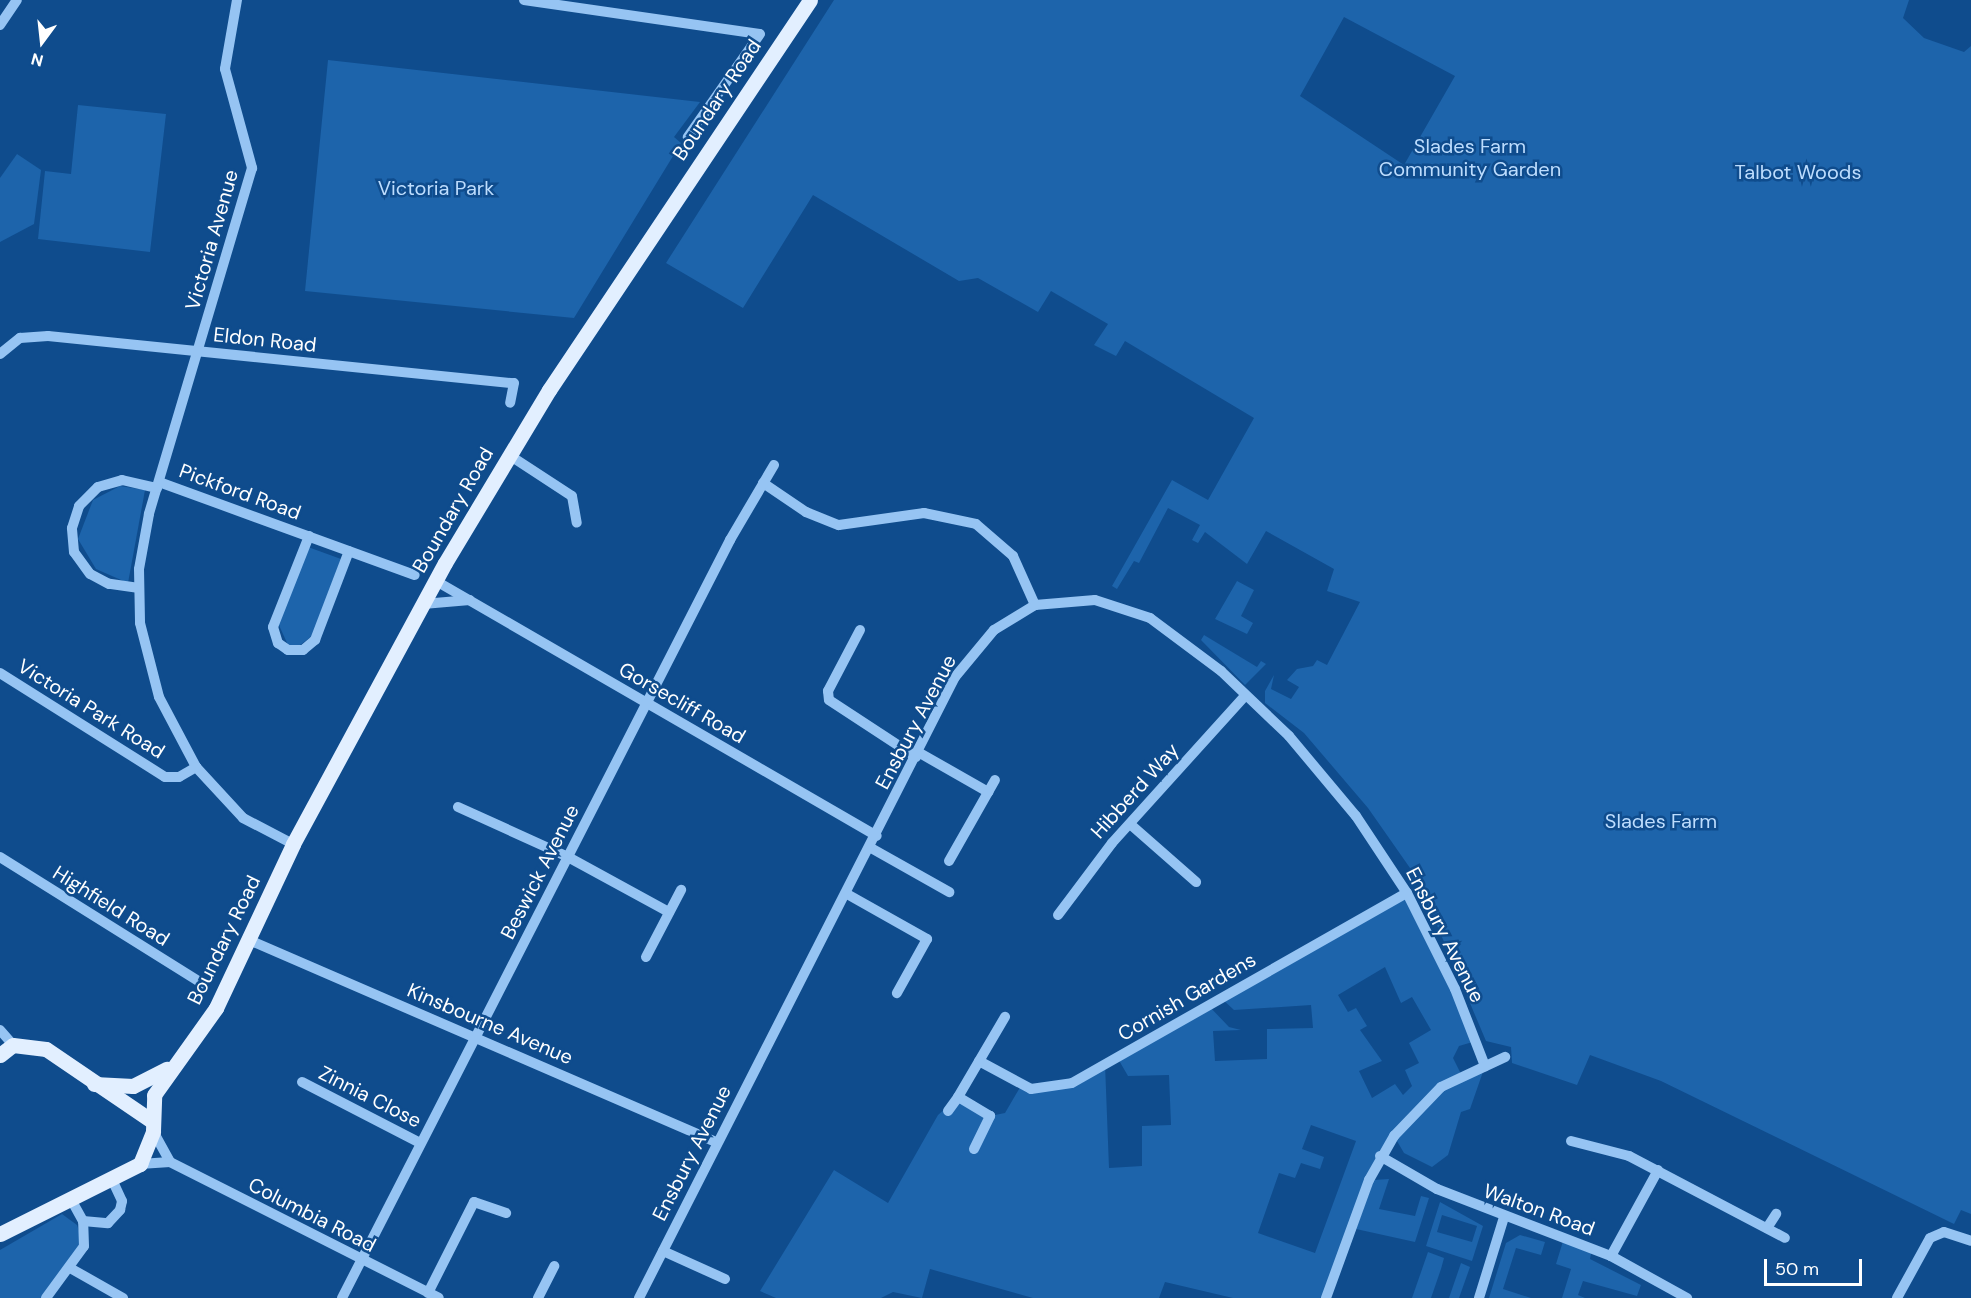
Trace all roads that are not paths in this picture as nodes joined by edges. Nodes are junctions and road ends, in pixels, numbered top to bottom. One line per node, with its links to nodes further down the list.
1 (17, 0): 5 (street)
2 (237, 0): 7 (street, Victoria Avenue)
3 (524, 0): 6 (street)
4 (810, 0): 10 (main road, Boundary Road)
5 (0, 25)
6 (688, 137)
7 (198, 351): 8 (street, Eldon Road); 9 (street, Eldon Road); 13 (street, Victoria Avenue)
8 (0, 354)
9 (510, 403)
10 (509, 455): 14 (street); 18 (main road, Boundary Road)
11 (774, 465): 12 (street, Beswick Avenue)
12 (763, 483): 22 (street); 26 (street, Beswick Avenue)
13 (158, 485): 15 (street, Pickford Road); 19 (street, Victoria Avenue); 19 (street)
14 (577, 523)
15 (309, 536): 16 (street, Pickford Road); 16 (street, Pickford Road)
16 (349, 551): 17 (street, Pickford Road)
17 (415, 575)
18 (436, 581): 20 (street, Gorsecliff Road); 21 (main road, Boundary Road)
19 (139, 588): 28 (street, Victoria Avenue)
20 (470, 600): 21 (street); 26 (street, Gorsecliff Road)
21 (423, 604): 34 (main road, Boundary Road)
22 (1035, 605): 25 (street, Ensbury Avenue); 27 (street, Ensbury Avenue)
23 (860, 630): 27 (street)
24 (0, 673): 28 (street, Victoria Park Road)
25 (1245, 696): 32 (street, Hibberd Way); 42 (street, Ensbury Avenue)
26 (646, 704): 33 (street, Gorsecliff Road); 37 (street, Beswick Avenue)
27 (917, 755): 30 (street); 33 (street, Ensbury Avenue)
28 (196, 767): 34 (street, Victoria Avenue)
29 (994, 780): 30 (street)
30 (988, 792): 38 (street)
31 (458, 807): 37 (street)
32 (1130, 824): 39 (street); 45 (street, Hibberd Way)
33 (877, 836): 35 (street, Ensbury Avenue)
34 (292, 844): 46 (main road, Boundary Road)
35 (871, 848): 41 (street); 43 (street, Ensbury Avenue)
36 (0, 857): 48 (street, Highfield Road)
37 (568, 857): 44 (street); 52 (street, Beswick Avenue)
38 (949, 861)
39 (1196, 882)
40 (681, 890): 44 (street)
41 (949, 892)
42 (1407, 893): 56 (street, Cornish Gardens); 58 (street, Ensbury Avenue)
43 (847, 894): 49 (street); 65 (street, Ensbury Avenue)
44 (669, 912): 47 (street)
45 (1058, 915)
46 (249, 940): 52 (street, Kinsbourne Avenue); 57 (main road, Boundary Road)
47 (646, 957)
48 (203, 984)
49 (897, 993)
50 (1005, 1017): 56 (street)
51 (0, 1030): 53 (street)
52 (475, 1036): 65 (street, Kinsbourne Avenue); 66 (street, Beswick Avenue)
53 (13, 1045): 54 (main road); 60 (main road)
54 (0, 1054)
55 (1505, 1057): 58 (street)
56 (980, 1061): 61 (street)
57 (174, 1065): 60 (main road, Boundary Road); 63 (main road, Boundary Road)
58 (1485, 1066): 68 (street)
59 (303, 1082): 66 (street, Zinnia Close)
60 (94, 1084): 63 (main road)
61 (958, 1097): 62 (street); 67 (street)
62 (948, 1111)
63 (152, 1126): 69 (street); 70 (main road, Boundary Road)
64 (1570, 1141): 71 (street)
65 (716, 1142): 82 (street, Ensbury Avenue)
66 (420, 1143): 84 (street, Beswick Avenue)
67 (974, 1149)
68 (1380, 1156): 76 (street, Walton Road); 95 (street)
69 (170, 1162): 70 (street); 84 (street, Columbia Road)
70 (140, 1164): 72 (main road)
71 (1658, 1170): 78 (street); 83 (street)
72 (112, 1182): 73 (main road); 77 (street)
73 (72, 1199): 77 (street); 79 (main road)
74 (506, 1213): 88 (street)
75 (1776, 1214): 78 (street)
76 (1504, 1217): 83 (street, Walton Road); 96 (street)
77 (83, 1221): 86 (street)
78 (1767, 1228): 80 (street)
79 (0, 1234)
80 (1785, 1238)
81 (1971, 1241): 98 (street)
82 (663, 1251): 87 (street); 94 (street, Ensbury Avenue)
83 (1611, 1256): 97 (street, Walton Road)
84 (363, 1261): 88 (street, Columbia Road); 91 (street, Beswick Avenue)
85 (554, 1266): 93 (street)
86 (70, 1268): 89 (street); 90 (street)
87 (725, 1279)
88 (428, 1293): 92 (street, Columbia Road)
89 (46, 1298)
90 (123, 1298)
91 (342, 1298)
92 (439, 1298)
93 (538, 1298)
94 (639, 1298)
95 (1326, 1298)
96 (1479, 1298)
97 (1687, 1298)
98 (1897, 1298)

